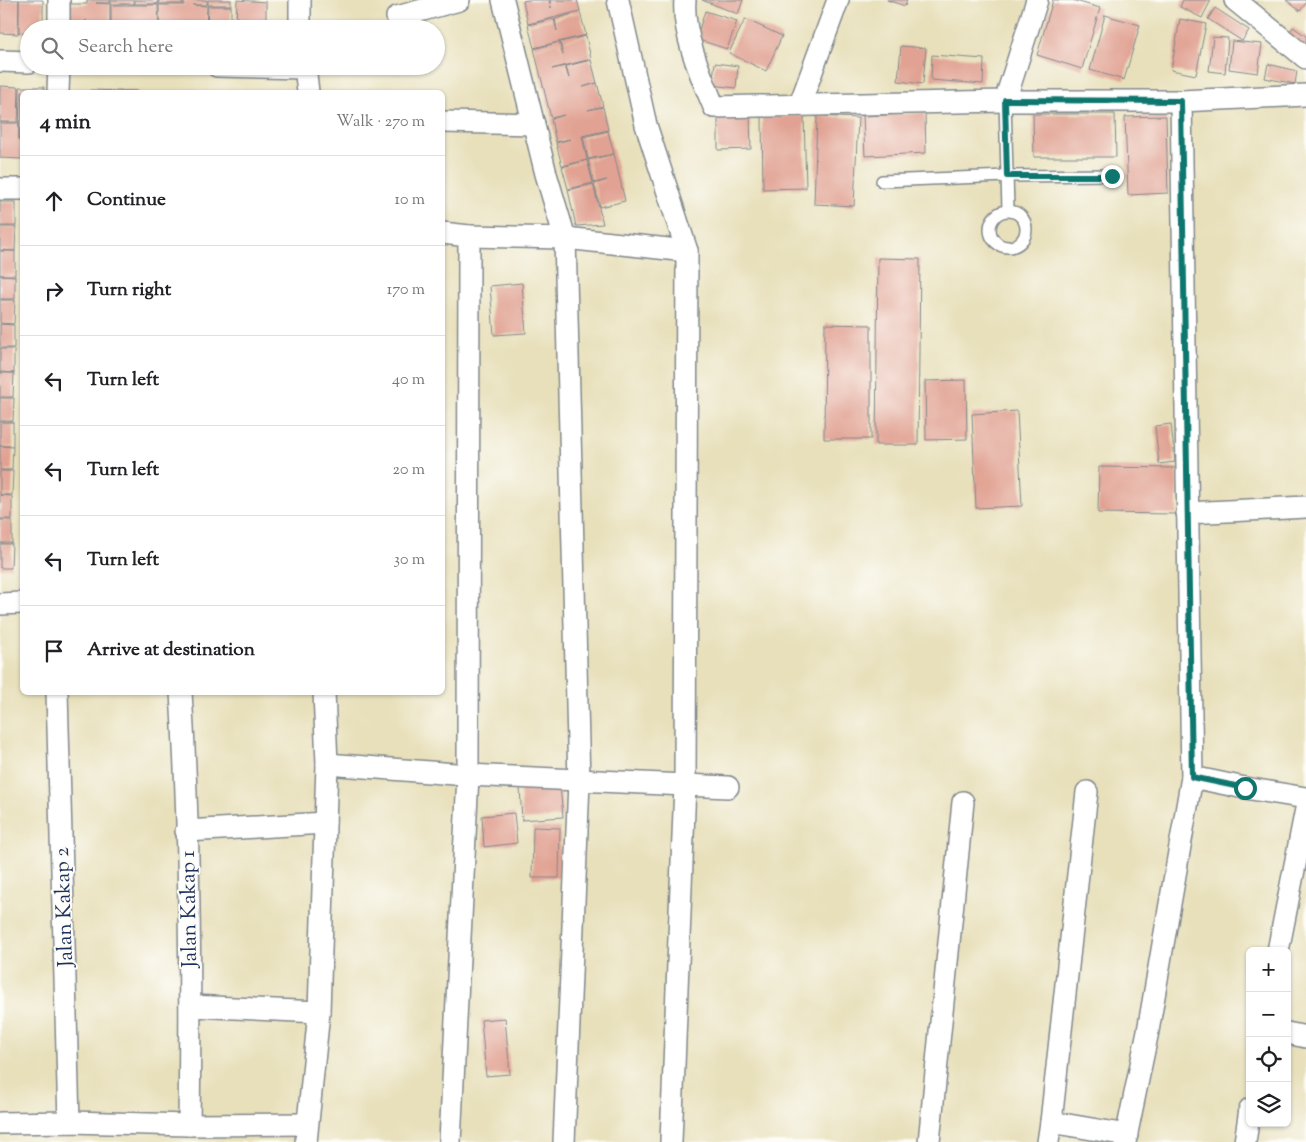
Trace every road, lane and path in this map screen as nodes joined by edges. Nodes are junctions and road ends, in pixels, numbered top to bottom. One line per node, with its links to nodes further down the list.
1 (58, 0): 11 (street)
2 (300, 0): 12 (street)
3 (459, 0): 10 (street)
4 (503, 0): 25 (street)
5 (618, 0): 35 (street)
6 (685, 0): 23 (street)
7 (838, 0): 23 (street)
8 (1037, 0): 21 (street)
9 (1235, 0): 13 (street)
10 (396, 17)
11 (59, 20)
12 (300, 20)
13 (1306, 58)
14 (0, 61): 15 (street)
15 (20, 62)
16 (59, 75): 18 (street)
17 (306, 75): 19 (street)
18 (58, 90)
19 (308, 90)
20 (1306, 95): 22 (street)
21 (1005, 100): 22 (street); 23 (street); 26 (lane)
22 (1181, 101): 37 (street)
23 (800, 104)
24 (445, 122): 25 (street)
25 (534, 124): 34 (street)
26 (1007, 176): 27 (lane); 28 (lane); 31 (lane)
27 (1112, 176)
28 (882, 181)
29 (0, 188): 30 (street)
30 (20, 190)
31 (1008, 210)
32 (445, 233): 33 (street)
33 (470, 236): 34 (street); 44 (street)
34 (564, 238): 35 (street); 46 (street)
35 (687, 251): 47 (street)
36 (1306, 508): 37 (street)
37 (1187, 513): 45 (street)
38 (20, 603): 39 (street)
39 (0, 604)
40 (57, 695): 60 (street, Jalan Kakap 2)
41 (181, 695): 54 (street, Jalan Kakap 1)
42 (324, 695): 43 (street)
43 (327, 764): 44 (street); 53 (street)
44 (468, 775): 46 (street); 67 (street)
45 (1192, 777): 50 (street); 66 (street)
46 (579, 782): 47 (street); 68 (street)
47 (684, 785): 48 (street); 69 (street)
48 (728, 787)
49 (1087, 792): 64 (street)
50 (1306, 798)
51 (963, 802): 70 (street)
52 (1306, 809): 55 (street)
53 (325, 823): 54 (street); 57 (street)
54 (186, 831): 56 (street, Jalan Kakap 1)
55 (1279, 947)
56 (191, 1006): 57 (street); 62 (street, Jalan Kakap 1)
57 (319, 1012): 65 (street)
58 (1291, 1034): 59 (street)
59 (1306, 1037)
60 (69, 1122): 61 (street); 62 (street)
61 (0, 1123)
62 (188, 1125): 65 (street)
63 (1247, 1127): 71 (street)
64 (1050, 1132): 66 (street)
65 (306, 1133)
66 (1126, 1138)
67 (450, 1142)
68 (564, 1142)
69 (671, 1142)
70 (929, 1142)
71 (1245, 1142)

